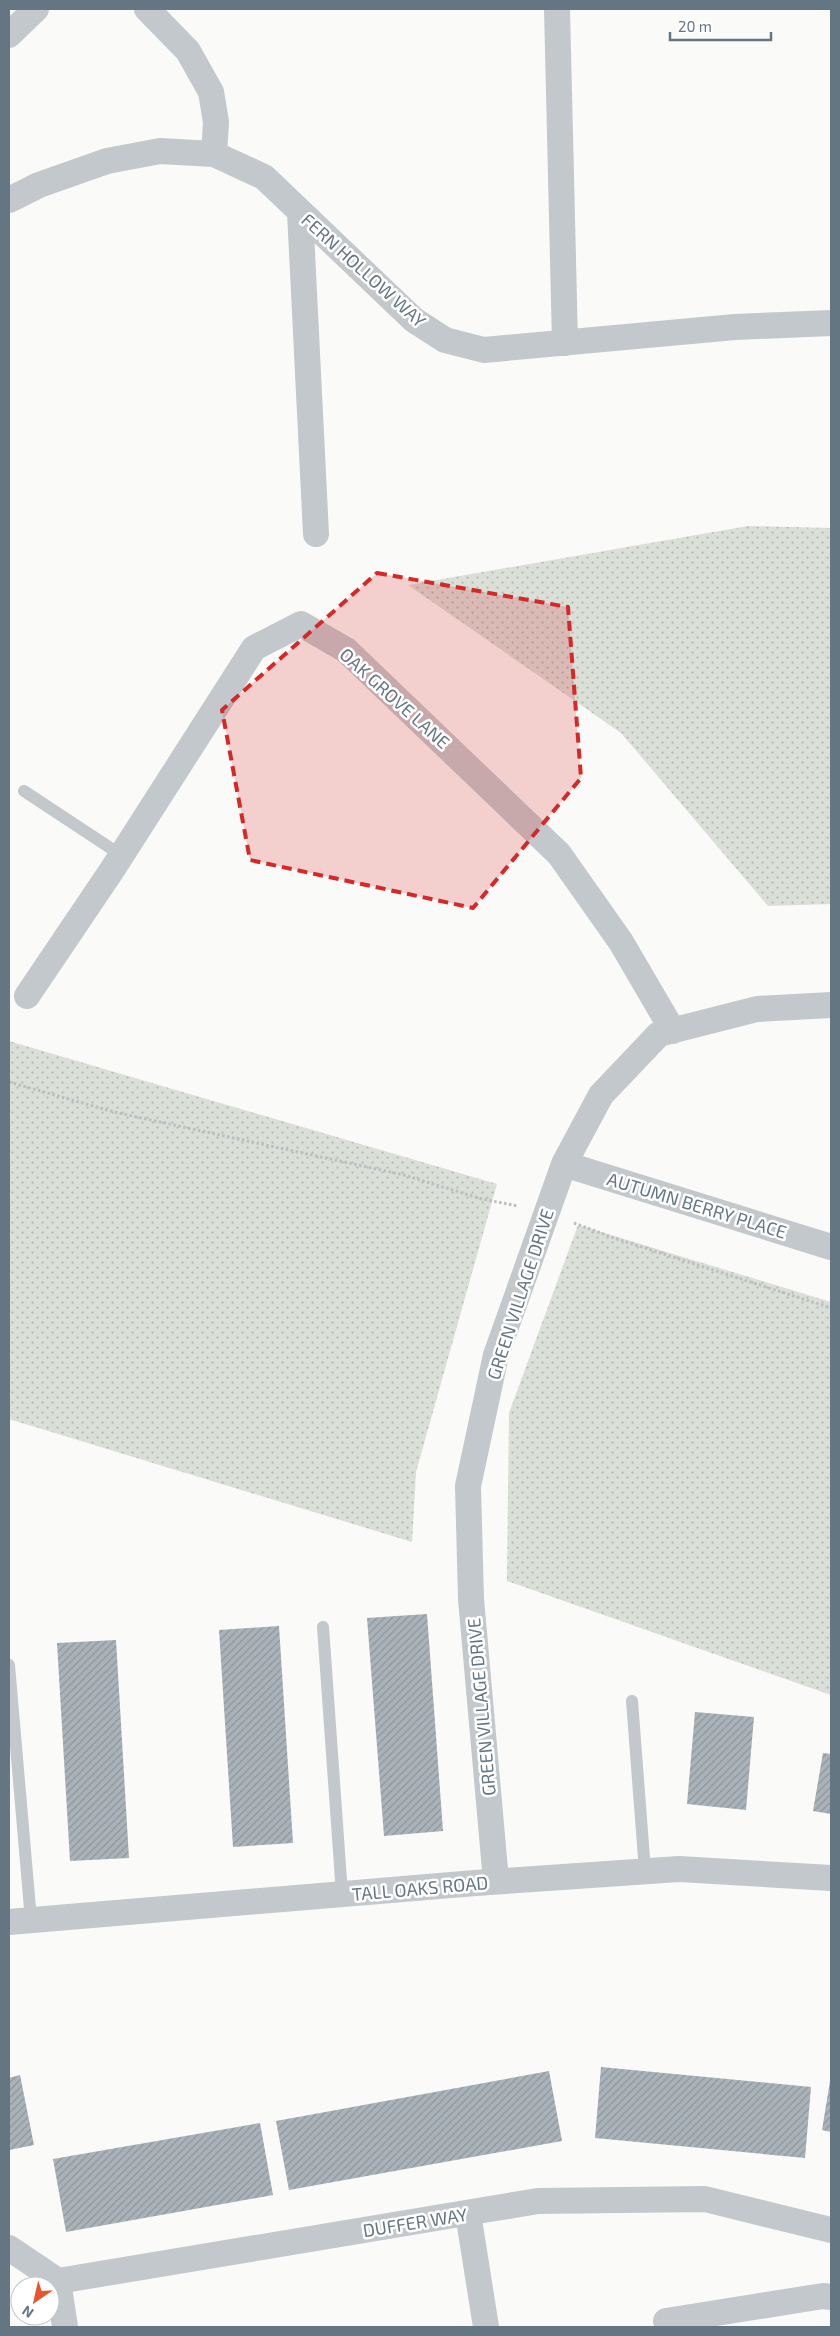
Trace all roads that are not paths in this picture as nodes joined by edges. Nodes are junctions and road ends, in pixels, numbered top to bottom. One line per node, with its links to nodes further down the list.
1 (36, 9): 4 (street)
2 (147, 9): 5 (street)
3 (557, 9): 9 (street)
4 (9, 35)
5 (214, 154): 6 (street, FERN HOLLOW WAY); 7 (street, FERN HOLLOW WAY)
6 (9, 200)
7 (300, 212): 9 (street, FERN HOLLOW WAY); 10 (street)
8 (831, 323): 9 (street, FERN HOLLOW WAY)
9 (565, 342)
10 (316, 534)
11 (24, 791): 12 (lane)
12 (121, 855): 13 (street, OAK GROVE LANE); 15 (street, OAK GROVE LANE)
13 (28, 996)
14 (831, 1005): 15 (street, GREEN VILLAGE DRIVE)
15 (672, 1031): 16 (street, GREEN VILLAGE DRIVE)
16 (564, 1164): 17 (street, AUTUMN BERRY PLACE); 23 (street, GREEN VILLAGE DRIVE)
17 (831, 1247)
18 (323, 1627): 24 (lane)
19 (9, 1665): 25 (lane)
20 (632, 1700): 21 (lane)
21 (645, 1872): 22 (street, TALL OAKS ROAD); 23 (street, TALL OAKS ROAD)
22 (831, 1878)
23 (496, 1881): 24 (street, TALL OAKS ROAD)
24 (342, 1894): 25 (street, TALL OAKS ROAD)
25 (20, 1921)
26 (468, 2213): 27 (street, DUFFER WAY); 30 (street, DUFFER WAY); 34 (street)
27 (824, 2225)
28 (9, 2248): 29 (street)
29 (51, 2276)
30 (60, 2281)
31 (60, 2294): 33 (street)
32 (831, 2297): 35 (street)
33 (65, 2327)
34 (486, 2327)
35 (668, 2327)

